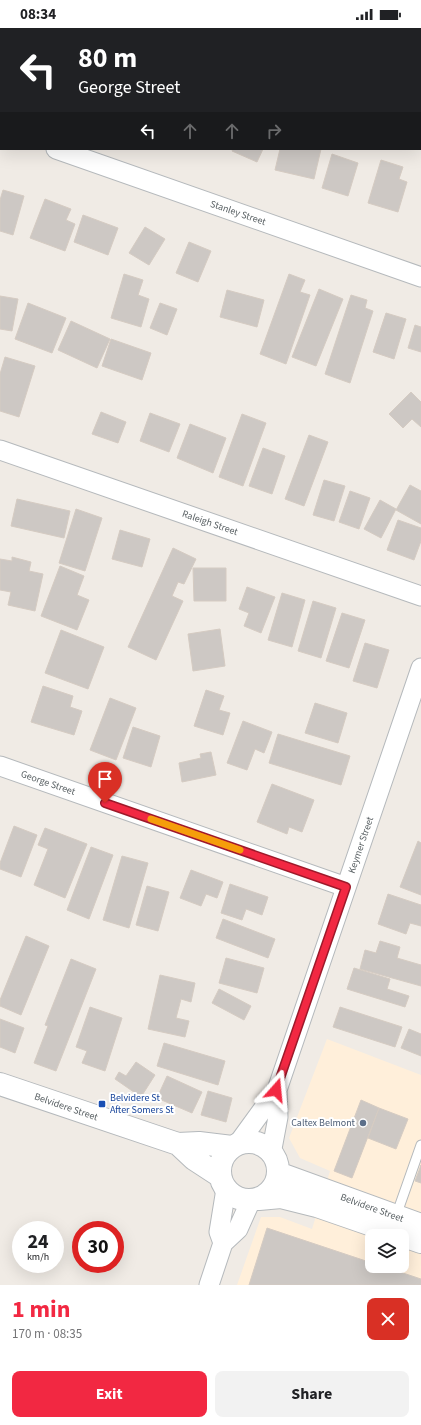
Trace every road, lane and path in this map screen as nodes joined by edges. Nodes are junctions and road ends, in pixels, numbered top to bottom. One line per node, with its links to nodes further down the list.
1 (59, 150): 2 (street, Stanley Street)
2 (421, 277)
3 (0, 450): 4 (street, Raleigh Street)
4 (421, 596)
5 (421, 668): 7 (street, Keymer Street)
6 (0, 766): 7 (street, George Street)
7 (346, 887): 9 (street, Keymer Street)
8 (0, 1084): 10 (street, Belvidere Street)
9 (276, 1090): 12 (street, Keymer Street); 13 (street, Keymer Street)
10 (178, 1144): 12 (street, Belvidere Street); 14 (street, Belvidere Street)
11 (421, 1145): 16 (lane)
12 (234, 1146): 13 (street); 14 (street)
13 (275, 1163): 15 (street); 16 (street, Belvidere Street)
14 (223, 1183): 15 (street); 19 (street)
15 (255, 1199): 18 (street, Belvidere Street); 19 (street)
16 (396, 1217): 17 (street, Belvidere Street)
17 (421, 1225)
18 (421, 1242)
19 (223, 1243): 20 (street)
20 (209, 1285)

